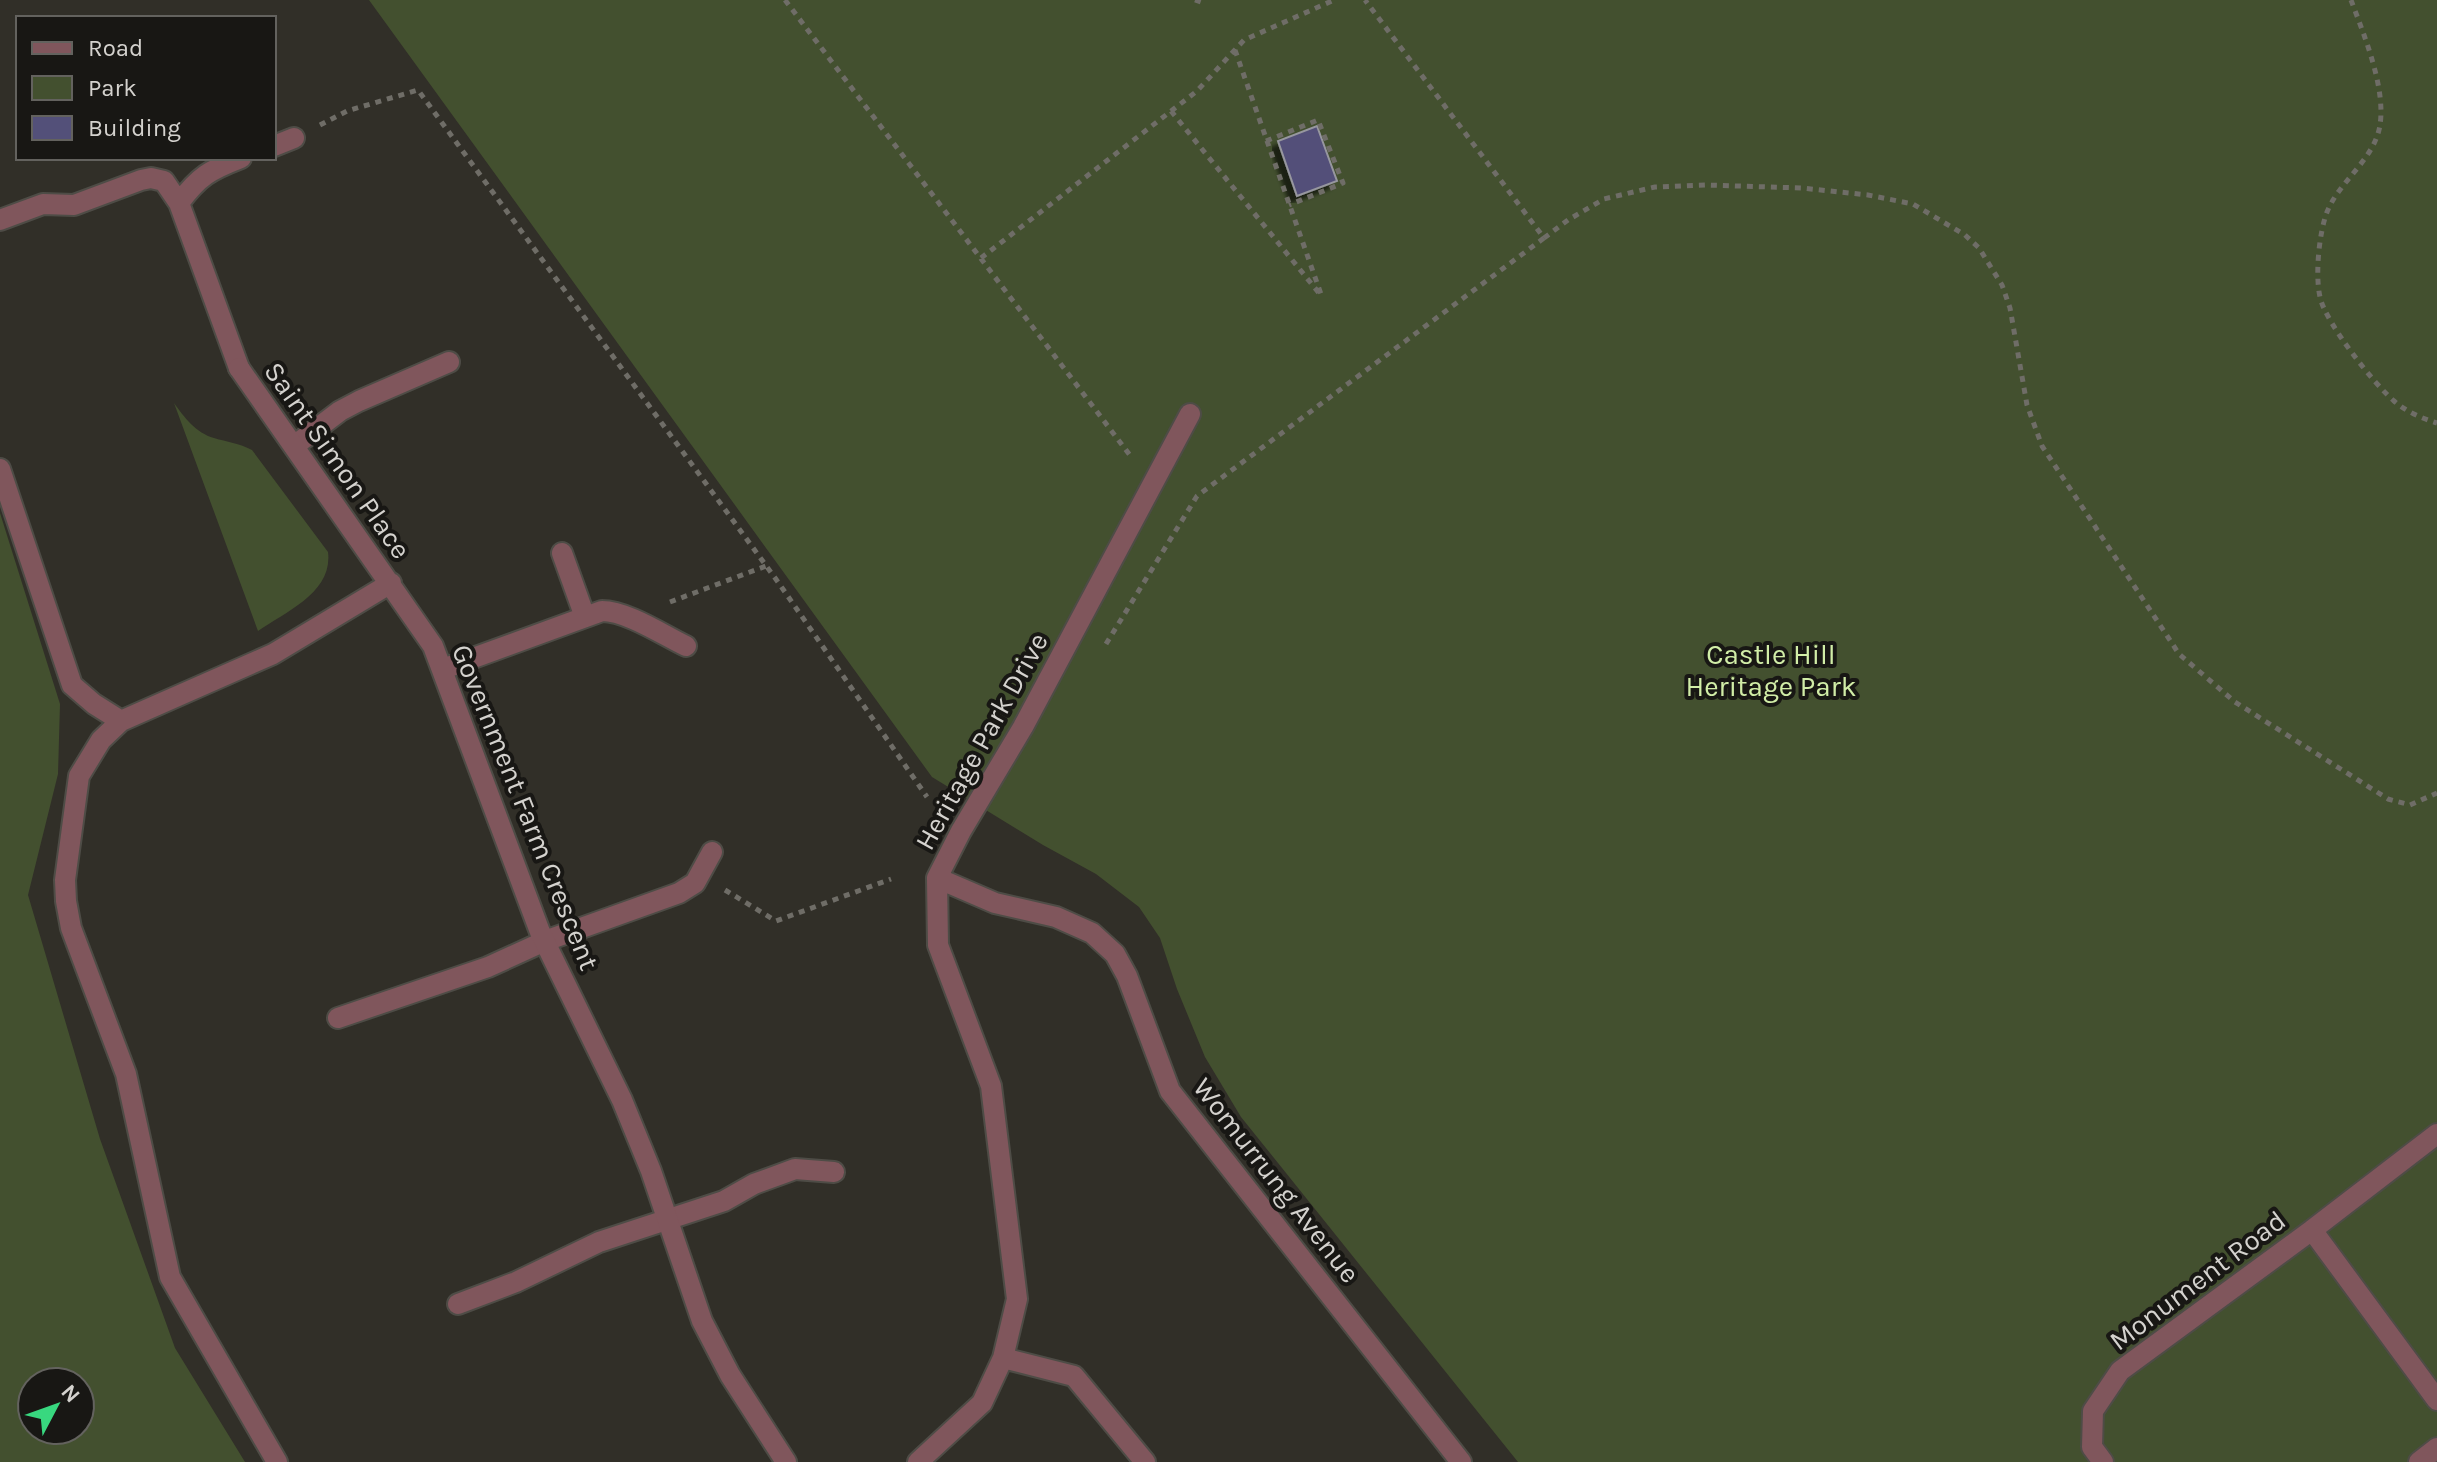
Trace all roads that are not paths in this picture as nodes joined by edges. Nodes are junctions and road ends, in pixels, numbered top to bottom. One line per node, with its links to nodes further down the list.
1 (294, 138): 2 (street)
2 (276, 145)
3 (236, 160): 4 (street)
4 (179, 203): 5 (street); 8 (street, Saint Simon Place)
5 (0, 220)
6 (449, 362): 8 (street)
7 (1190, 414): 17 (street, Heritage Park Drive)
8 (294, 446): 11 (street, Saint Simon Place)
9 (0, 469): 15 (street)
10 (562, 553): 12 (street)
11 (391, 583): 14 (street, Government Farm Crescent); 15 (street)
12 (585, 617): 13 (street); 14 (street)
13 (686, 646)
14 (443, 669): 18 (street, Government Farm Crescent)
15 (121, 721): 28 (street)
16 (712, 852): 18 (street)
17 (937, 878): 25 (street, Heritage Park Drive); 32 (street, Womurrung Avenue)
18 (545, 941): 19 (street); 22 (street, Government Farm Crescent)
19 (338, 1018)
20 (2437, 1134): 23 (street, Monument Road)
21 (834, 1172): 22 (street)
22 (667, 1220): 24 (street); 29 (street, Government Farm Crescent)
23 (2312, 1230): 26 (street); 33 (street, Monument Road)
24 (458, 1304)
25 (1003, 1358): 30 (street, Heritage Park Drive); 31 (street)
26 (2437, 1400)
27 (2437, 1448): 34 (street)
28 (277, 1462)
29 (786, 1462)
30 (918, 1462)
31 (1145, 1462)
32 (1461, 1462)
33 (2103, 1462)
34 (2419, 1462)

